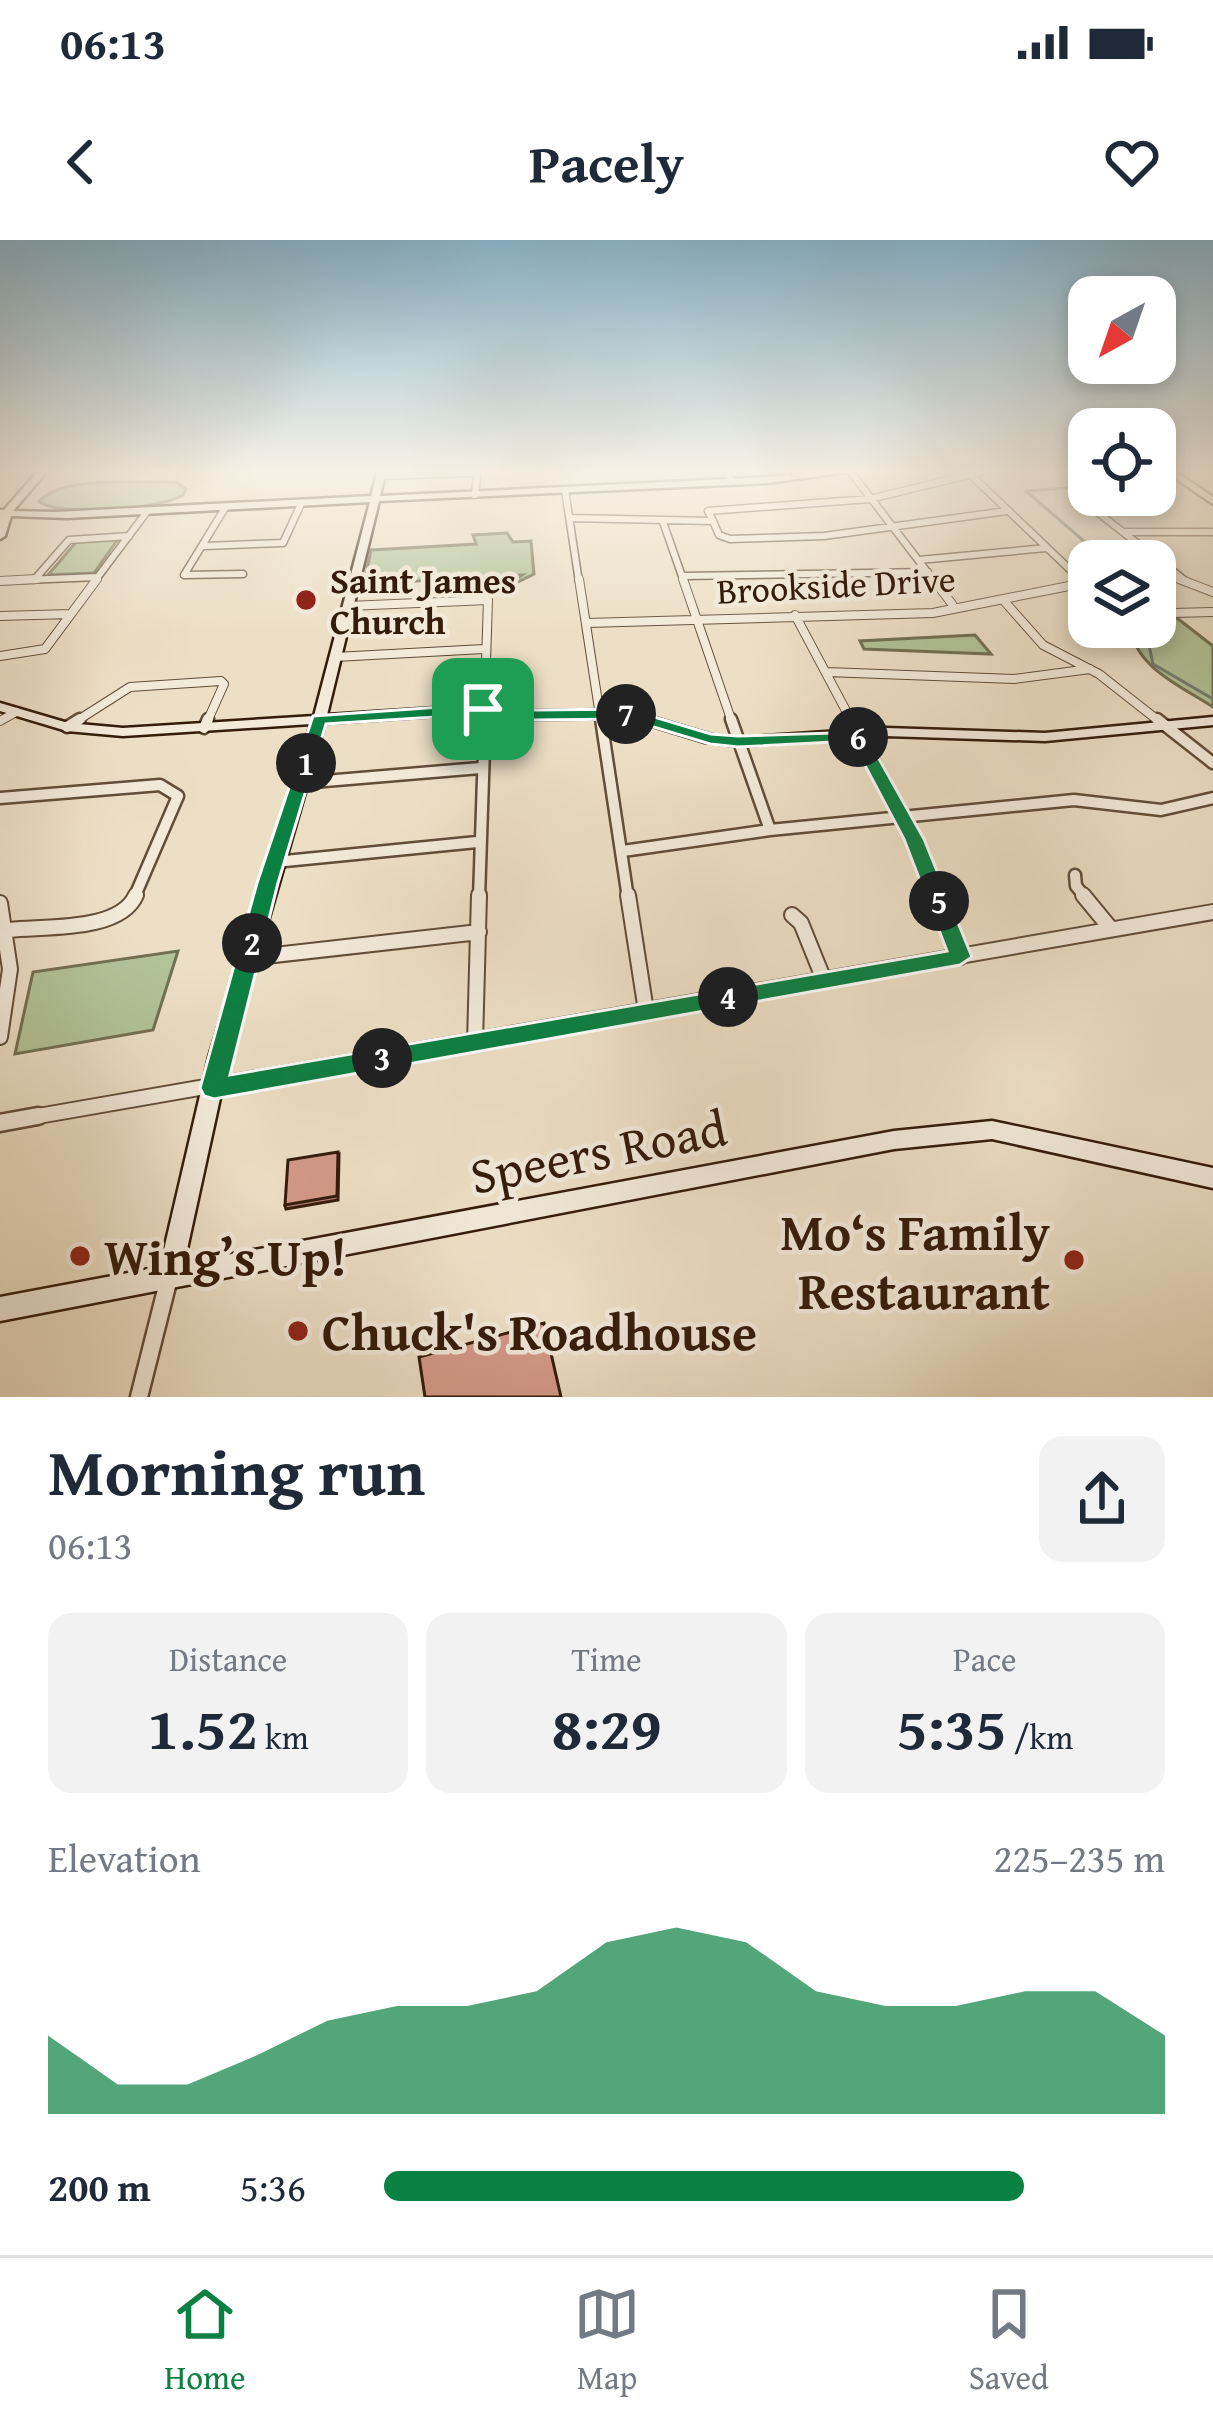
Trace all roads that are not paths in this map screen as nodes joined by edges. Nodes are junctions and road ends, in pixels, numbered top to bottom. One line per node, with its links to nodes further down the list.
1 (138, 524): 15 (street)
2 (216, 524): 16 (street)
3 (294, 524): 16 (street)
4 (368, 524): 30 (street)
5 (571, 524): 37 (street)
6 (664, 524): 22 (street)
7 (714, 524): 12 (street)
8 (890, 524): 12 (street)
9 (925, 524): 12 (street)
10 (1021, 524): 17 (street)
11 (1114, 524): 13 (street)
12 (894, 529): 18 (street)
13 (1125, 532): 14 (street); 27 (street)
14 (1213, 532)
15 (129, 536): 23 (street); 24 (street)
16 (204, 547): 21 (street)
17 (1046, 548): 18 (street); 19 (street)
18 (919, 560): 20 (street)
19 (1068, 569)
20 (928, 572): 22 (street); 29 (street)
21 (243, 574)
22 (682, 576): 36 (street)
23 (98, 578): 24 (street); 33 (street)
24 (34, 580): 25 (street)
25 (0, 581)
26 (1068, 587): 28 (street, Brookside Drive)
27 (1213, 592)
28 (1005, 602): 29 (street, Brookside Drive); 41 (street)
29 (952, 604): 34 (street, Brookside Drive)
30 (348, 607): 38 (street); 40 (street)
31 (1213, 612): 32 (street)
32 (1176, 613)
33 (71, 614): 35 (street); 39 (street)
34 (795, 615): 36 (street, Brookside Drive); 42 (street)
35 (0, 616)
36 (697, 619): 37 (street, Brookside Drive); 54 (street)
37 (587, 623): 46 (street)
38 (484, 649): 40 (street); 44 (street)
39 (0, 656)
40 (335, 657): 47 (street)
41 (1090, 669): 42 (street); 50 (street)
42 (827, 672): 53 (street)
43 (0, 707): 45 (street)
44 (483, 709): 46 (street); 47 (street); 56 (street)
45 (16, 712): 48 (street); 51 (street)
46 (601, 713): 54 (street); 63 (street)
47 (319, 720): 52 (street); 57 (street)
48 (0, 721)
49 (1213, 721): 50 (street)
50 (1160, 726): 53 (street); 55 (street)
51 (68, 727): 52 (street); 52 (street)
52 (204, 728)
53 (857, 736): 54 (street); 60 (street)
54 (738, 742): 61 (street)
55 (1213, 763)
56 (480, 768): 57 (street); 62 (street)
57 (301, 783): 64 (street)
58 (0, 798): 70 (street)
59 (1213, 798): 60 (street)
60 (901, 820): 61 (street); 72 (street)
61 (770, 830): 63 (street)
62 (477, 842): 64 (street); 71 (street)
63 (623, 851): 75 (street)
64 (275, 862): 73 (street)
65 (1075, 875): 69 (street)
66 (0, 903): 70 (street)
67 (1213, 912): 69 (street)
68 (792, 915): 74 (street)
69 (1111, 929): 72 (street)
70 (10, 930): 76 (street)
71 (479, 932): 73 (street); 77 (street)
72 (960, 957): 74 (street)
73 (248, 958): 78 (street)
74 (824, 980): 75 (street)
75 (646, 1011): 77 (street)
76 (0, 1037)
77 (475, 1042): 78 (street)
78 (214, 1088): 79 (street); 81 (street)
79 (0, 1123)
80 (1213, 1178): 81 (street, Speers Road)
81 (169, 1278): 82 (street, Speers Road); 83 (street)
82 (0, 1310)
83 (139, 1397)

